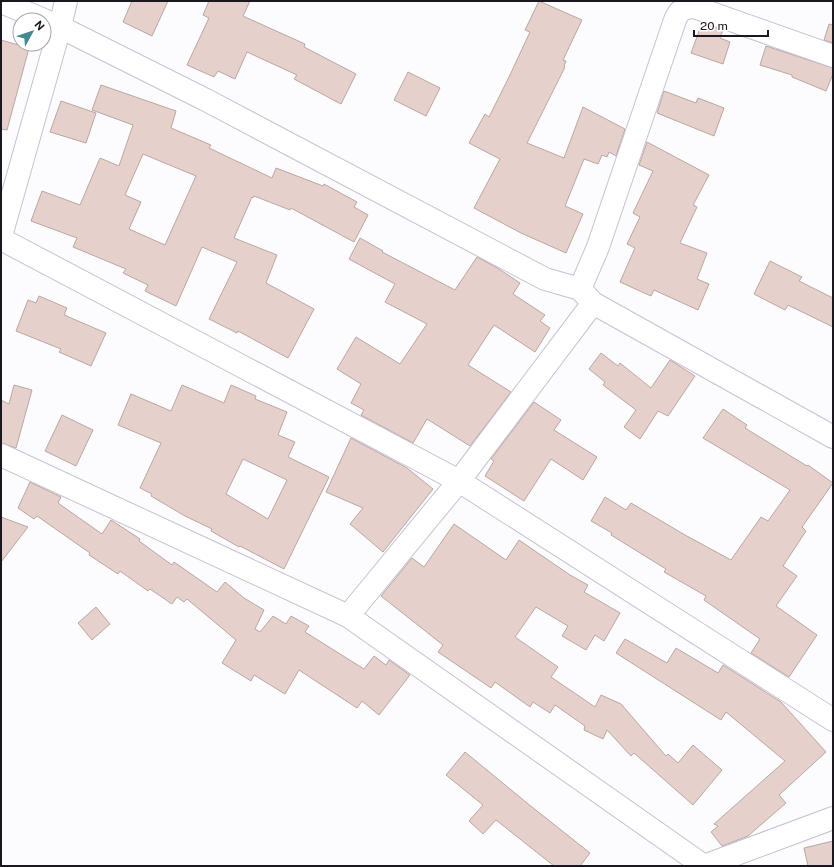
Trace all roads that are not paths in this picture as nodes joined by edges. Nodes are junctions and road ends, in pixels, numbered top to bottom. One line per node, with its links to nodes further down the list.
1 (66, 1): 4 (street)
2 (1, 2): 3 (street)
3 (25, 12)
4 (52, 18)
5 (52, 23): 9 (street)
6 (42, 52): 8 (street)
7 (833, 56): 9 (street)
8 (1, 237): 12 (street)
9 (586, 296): 10 (street); 12 (street)
10 (833, 436)
11 (1, 455): 13 (street)
12 (459, 481): 13 (street); 14 (street)
13 (348, 616): 15 (street)
14 (833, 720)
15 (833, 818)

